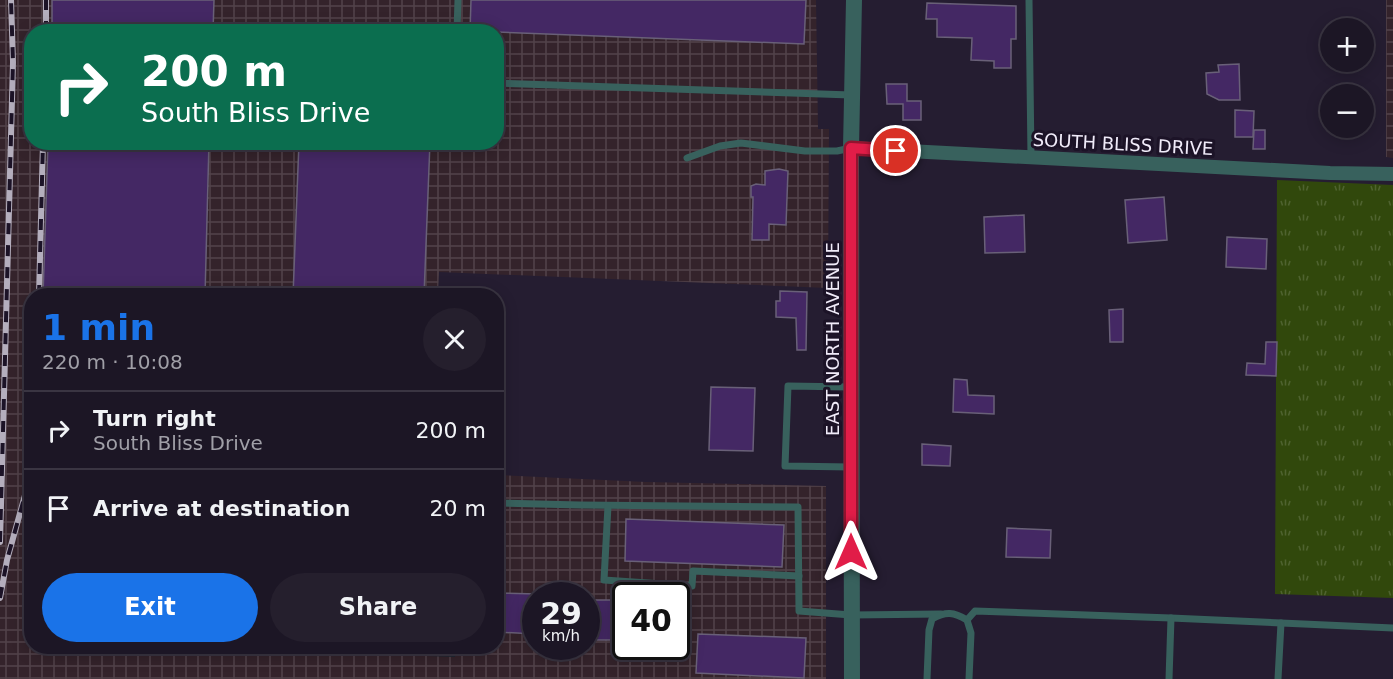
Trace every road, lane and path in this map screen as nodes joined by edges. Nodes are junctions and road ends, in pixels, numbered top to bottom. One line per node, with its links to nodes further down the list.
1 (458, 0): 4 (lane)
2 (854, 0): 6 (street, EAST NORTH AVENUE)
3 (1029, 0): 9 (lane)
4 (457, 24)
5 (504, 83): 6 (lane)
6 (852, 95): 7 (street, EAST NORTH AVENUE)
7 (851, 148): 8 (lane); 9 (street, SOUTH BLISS DRIVE); 11 (street, EAST NORTH AVENUE)
8 (687, 158)
9 (1031, 158): 10 (street, SOUTH BLISS DRIVE)
10 (1393, 174)
11 (851, 387): 12 (street, EAST NORTH AVENUE); 12 (lane)
12 (851, 467): 17 (street, EAST NORTH AVENUE)
13 (504, 503): 14 (lane)
14 (608, 506): 15 (lane); 15 (lane)
15 (799, 576): 17 (lane)
16 (941, 614): 17 (lane); 19 (lane); 23 (lane)
17 (851, 615): 22 (street, EAST NORTH AVENUE)
18 (1171, 618): 19 (lane); 20 (lane); 25 (lane)
19 (967, 620): 24 (lane)
20 (1281, 623): 21 (lane); 26 (lane)
21 (1393, 628)
22 (852, 679)
23 (927, 679)
24 (969, 679)
25 (1169, 679)
26 (1278, 679)

